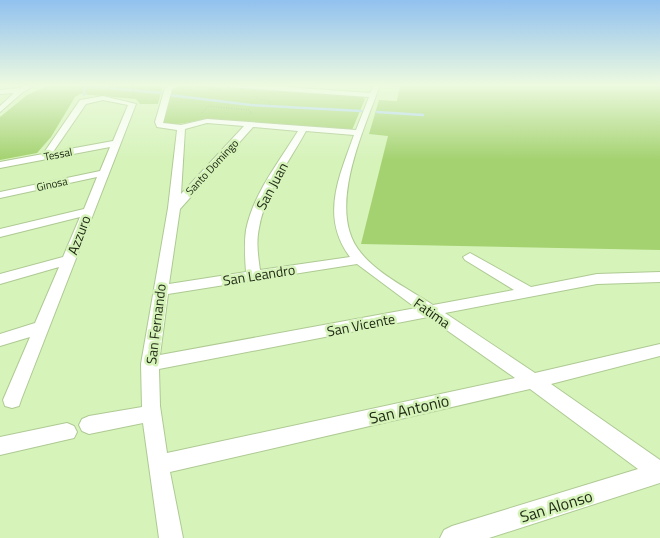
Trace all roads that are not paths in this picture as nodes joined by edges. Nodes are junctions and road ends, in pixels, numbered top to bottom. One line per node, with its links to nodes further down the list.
1 (77, 110): 10 (street, Azzuro)
2 (129, 110): 9 (street, Azzuro)
3 (162, 110): 6 (street)
4 (367, 110): 8 (street, Fatima)
5 (250, 125): 6 (street); 7 (street); 14 (street, Santo Domingo)
6 (181, 128): 14 (street, San Fernando)
7 (303, 129): 8 (street); 20 (street, San Juan)
8 (358, 133): 19 (street, Fatima)
9 (116, 143): 10 (street, Tessal); 12 (street, Azzuro)
10 (46, 156): 11 (street, Tessal)
11 (0, 165)
12 (103, 173): 13 (street, Ginosa); 15 (street, Azzuro)
13 (0, 195)
14 (174, 208): 23 (street, San Fernando)
15 (88, 212): 16 (street); 18 (street, Azzuro)
16 (0, 233)
17 (470, 258): 24 (street)
18 (69, 260): 22 (street); 26 (street, Azzuro)
19 (358, 260): 20 (street, San Leandro); 25 (street, Fatima)
20 (253, 276): 23 (street, San Leandro)
21 (660, 277): 24 (street, San Vicente)
22 (0, 279)
23 (160, 290): 29 (street, San Fernando)
24 (529, 292): 25 (street, San Vicente)
25 (430, 312): 29 (street, San Vicente); 30 (street, Fatima)
26 (41, 327): 27 (street); 31 (street, Azzuro)
27 (0, 340)
28 (660, 350): 30 (street, San Antonio)
29 (150, 364): 32 (street, San Fernando)
30 (533, 381): 36 (street, San Antonio); 37 (street, Fatima)
31 (12, 400)
32 (152, 412): 33 (street); 36 (street, San Fernando)
33 (88, 425)
34 (67, 432): 35 (street)
35 (0, 446)
36 (158, 465): 38 (street, San Fernando)
37 (660, 473): 39 (street, San Alonso)
38 (171, 538)
39 (452, 538)

